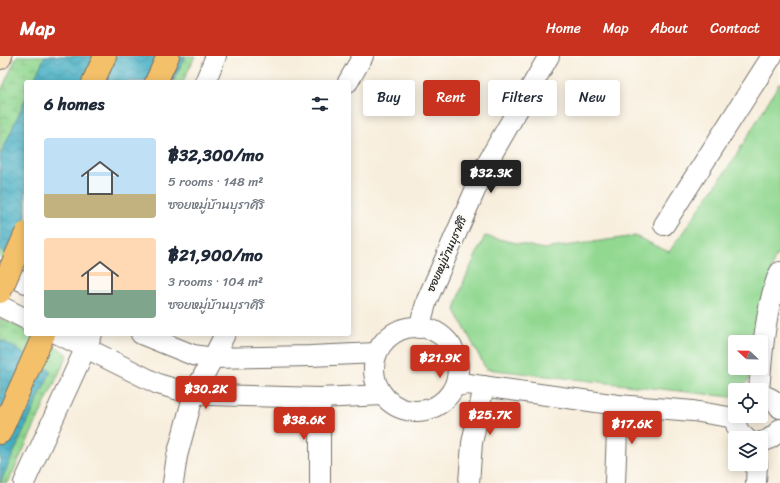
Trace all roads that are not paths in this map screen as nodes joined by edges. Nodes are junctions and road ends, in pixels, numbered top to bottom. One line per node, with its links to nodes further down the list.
1 (105, 56): 7 (highway)
2 (168, 56): 8 (highway)
3 (216, 56): 9 (street)
4 (362, 56): 10 (street)
5 (549, 56): 19 (street, ซอยหมู่บ้านบุราศิริ)
6 (772, 56): 11 (street)
7 (94, 80)
8 (157, 80)
9 (206, 80)
10 (349, 80)
11 (664, 225)
12 (24, 238): 16 (highway, bridge)
13 (0, 271): 15 (street)
14 (780, 272): 27 (street)
15 (24, 282)
16 (0, 292)
17 (0, 306): 18 (street)
18 (24, 318)
19 (419, 328): 25 (street); 28 (street)
20 (43, 336): 38 (highway)
21 (67, 336): 24 (street)
22 (146, 336): 26 (street)
23 (224, 336): 26 (street)
24 (89, 341): 30 (street); 41 (street)
25 (378, 353): 26 (street); 31 (street)
26 (213, 358): 30 (street)
27 (760, 383)
28 (455, 386): 29 (street); 31 (street)
29 (484, 386): 34 (street); 44 (street)
30 (194, 393): 33 (street); 42 (street)
31 (383, 395): 33 (street)
32 (768, 396): 35 (street)
33 (320, 398): 43 (street)
34 (618, 405): 36 (street); 45 (street)
35 (780, 408)
36 (728, 416)
37 (780, 429): 39 (street)
38 (0, 433)
39 (768, 440)
40 (757, 471): 46 (street)
41 (24, 483)
42 (173, 483)
43 (320, 483)
44 (469, 483)
45 (615, 483)
46 (756, 483)

